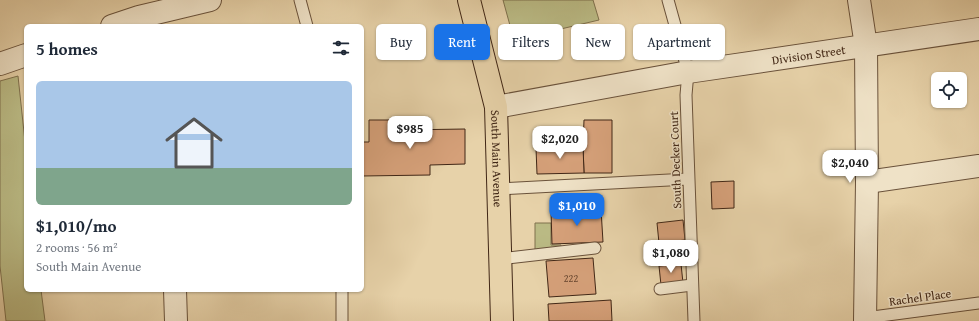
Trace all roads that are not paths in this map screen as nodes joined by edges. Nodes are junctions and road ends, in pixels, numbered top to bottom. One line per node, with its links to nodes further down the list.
1 (210, 0): 6 (street)
2 (300, 0): 8 (lane)
3 (469, 0): 14 (main road, South Main Avenue)
4 (668, 0): 13 (lane, South Decker Court)
5 (859, 0): 10 (street)
6 (138, 14): 7 (street)
7 (116, 24)
8 (306, 24)
9 (979, 29): 10 (street, Division Street)
10 (866, 46): 13 (street, Division Street); 17 (street)
11 (24, 56): 12 (street)
12 (0, 64)
13 (688, 72): 14 (street, Division Street); 16 (lane, South Decker Court)
14 (496, 107): 18 (main road, South Main Avenue)
15 (979, 166): 17 (street)
16 (688, 179): 18 (lane); 21 (lane, South Decker Court)
17 (867, 182): 26 (street)
18 (498, 189): 20 (main road, South Main Avenue)
19 (595, 248): 20 (lane)
20 (500, 259): 29 (main road, South Main Avenue)
21 (692, 285): 22 (lane); 30 (lane, South Decker Court)
22 (660, 289)
23 (175, 292): 27 (street)
24 (342, 292): 28 (lane)
25 (979, 302): 26 (lane, Rachel Place)
26 (865, 319)
27 (176, 321)
28 (342, 321)
29 (502, 321)
30 (694, 321)

